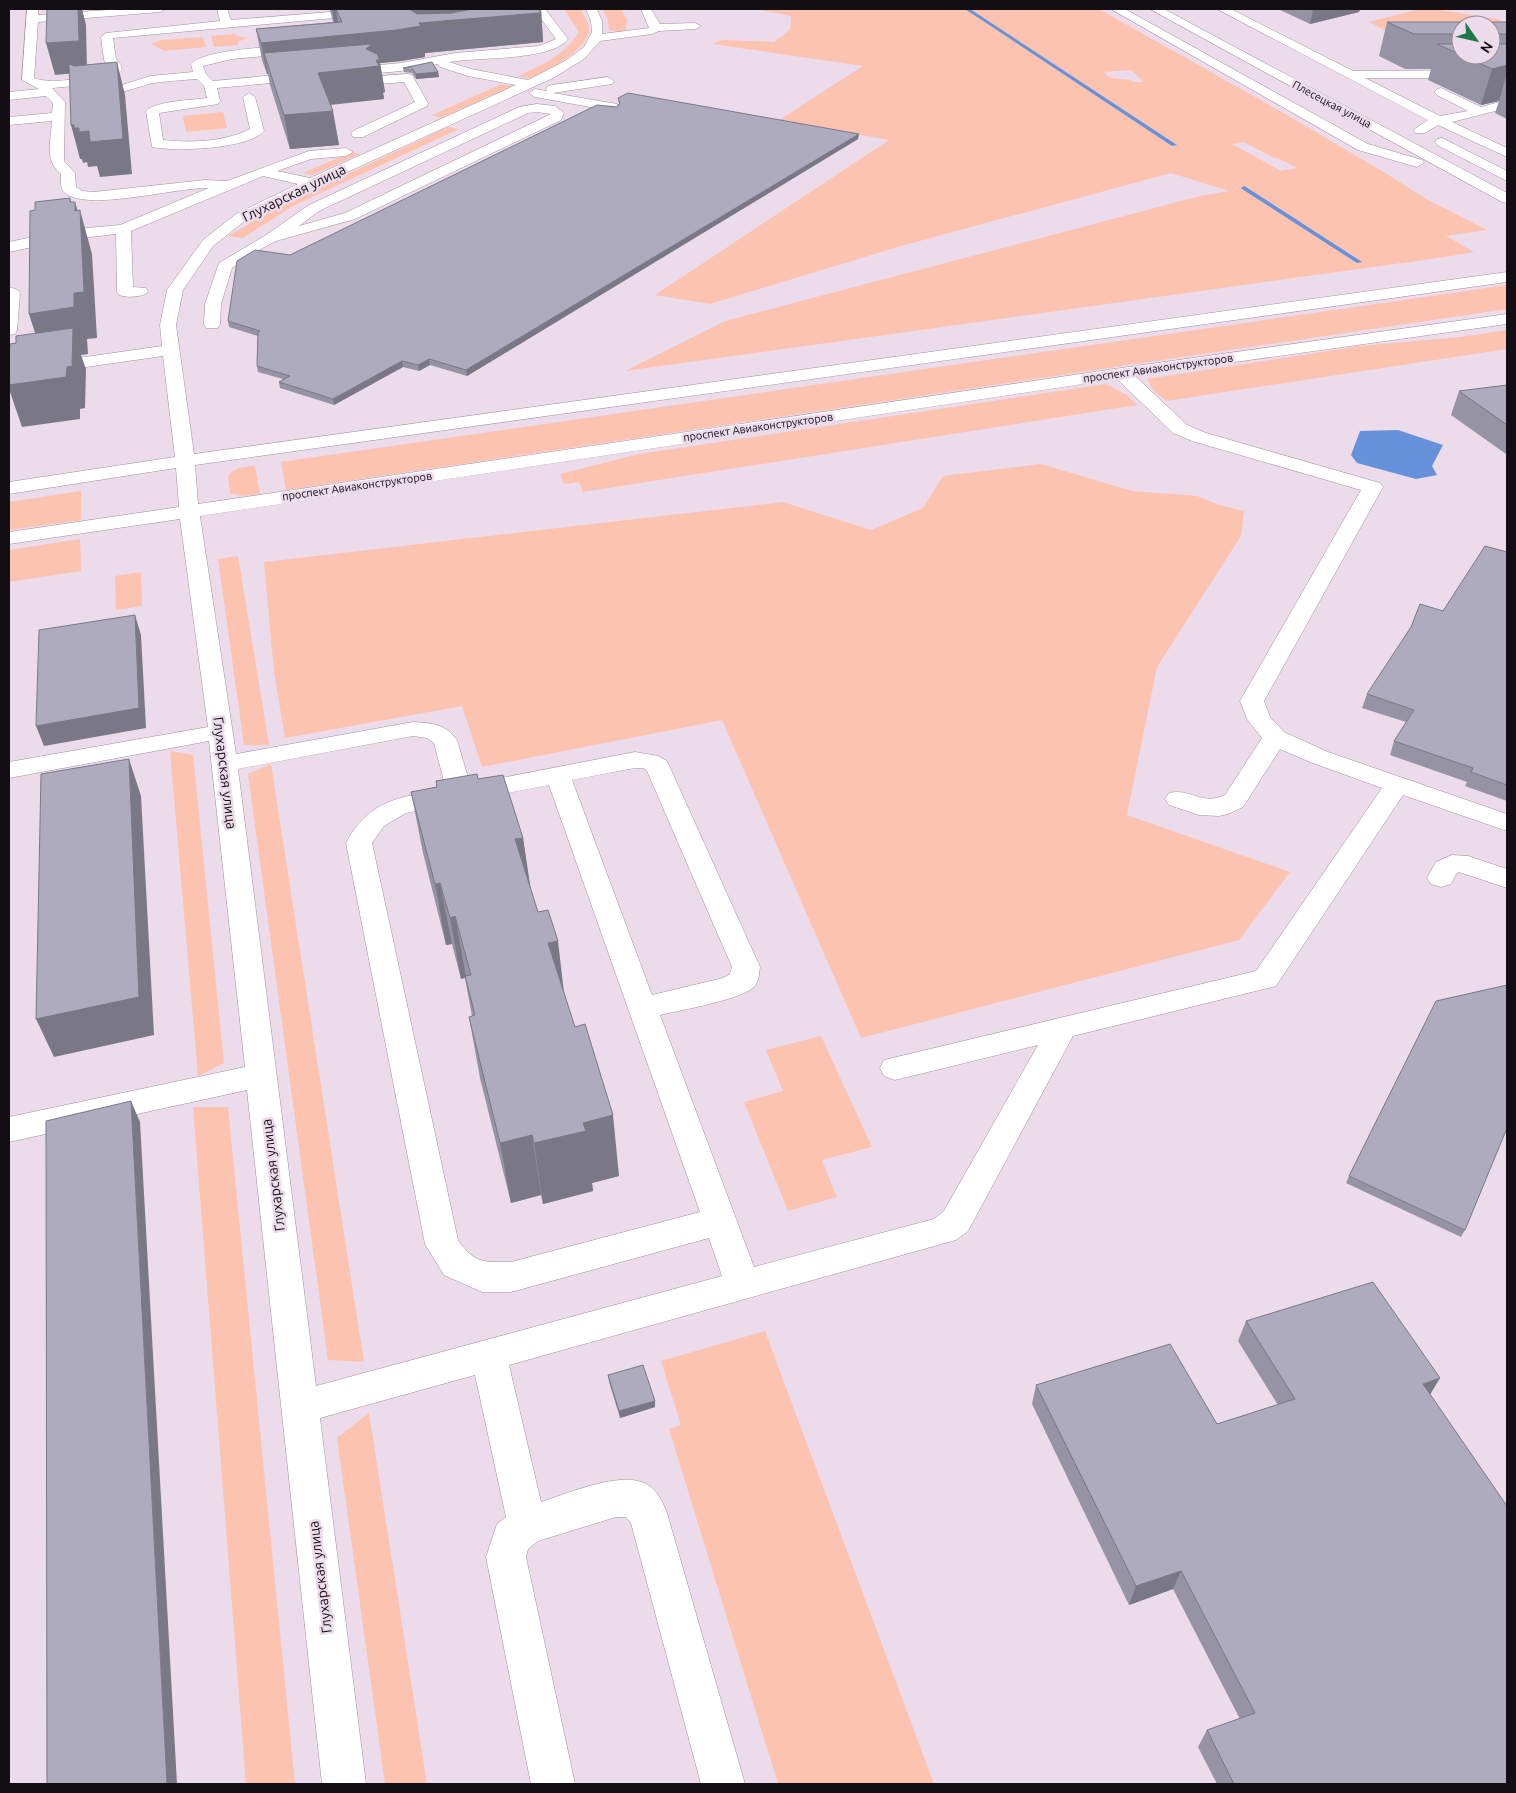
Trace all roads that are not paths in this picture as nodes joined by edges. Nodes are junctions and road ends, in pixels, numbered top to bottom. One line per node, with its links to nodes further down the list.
1 (160, 9): 11 (street)
2 (222, 9): 12 (street)
3 (540, 9): 19 (street)
4 (590, 9): 15 (street)
5 (646, 9): 14 (street)
6 (1117, 9): 42 (street)
7 (1156, 9): 42 (street, Плесецкая улица)
8 (1227, 11): 9 (street); 21 (street)
9 (1253, 11)
10 (370, 12): 12 (street)
11 (33, 14): 28 (street)
12 (226, 24): 28 (street)
13 (695, 25): 14 (street)
14 (656, 28): 15 (street)
15 (596, 38): 26 (street, Глухарская улица)
16 (424, 46): 19 (street)
17 (309, 48): 23 (street)
18 (394, 56): 20 (street)
19 (438, 60): 20 (street); 26 (street)
20 (405, 72): 25 (street); 27 (street); 38 (street)
21 (1351, 74): 22 (street); 31 (street)
22 (1507, 74)
23 (200, 75): 25 (street); 28 (street)
24 (608, 81): 26 (street)
25 (210, 85): 29 (street)
26 (527, 89): 33 (street); 44 (street, Глухарская улица)
27 (298, 90)
28 (49, 91): 30 (street); 35 (street)
29 (262, 95)
30 (9, 96)
31 (1397, 97): 34 (street); 36 (street)
32 (1507, 104): 34 (street)
33 (612, 107)
34 (1482, 112): 36 (street)
35 (60, 116): 37 (street); 45 (street)
36 (1438, 120): 40 (street); 43 (street)
37 (9, 121)
38 (358, 134)
39 (346, 152): 41 (street)
40 (1507, 153)
41 (262, 172): 44 (street); 45 (street)
42 (1461, 174): 46 (street, Плесецкая улица)
43 (1507, 177)
44 (312, 183): 50 (street, Глухарская улица)
45 (226, 186): 47 (street)
46 (1507, 199)
47 (123, 229): 49 (street); 55 (street)
48 (17, 232): 49 (street)
49 (34, 240): 52 (street)
50 (208, 243): 53 (street); 58 (street, Глухарская улица)
51 (274, 245): 51 (street); 53 (street)
52 (9, 247)
53 (252, 248): 57 (street)
54 (1507, 277): 65 (street)
55 (140, 291)
56 (9, 292): 61 (street)
57 (214, 304): 58 (street); 60 (street)
58 (170, 308): 62 (street, Глухарская улица)
59 (1507, 319): 64 (street, проспект Авиаконструкторов)
60 (212, 324)
61 (9, 330)
62 (170, 350): 63 (street); 65 (street, Глухарская улица)
63 (9, 373)
64 (1121, 373): 67 (street, проспект Авиаконструкторов); 70 (street)
65 (186, 462): 66 (street); 67 (street, Глухарская улица)
66 (9, 488)
67 (189, 511): 68 (street, проспект Авиаконструкторов); 69 (street, Глухарская улица)
68 (9, 538)
69 (220, 732): 71 (street, Глухарская улица); 72 (street)
70 (1275, 737): 74 (street); 76 (street)
71 (224, 764): 75 (street); 83 (street, Глухарская улица)
72 (9, 770)
73 (558, 775): 75 (street); 80 (street); 80 (street)
74 (1398, 784): 77 (street); 81 (street)
75 (460, 794): 85 (street)
76 (1178, 799)
77 (1507, 823)
78 (1441, 878): 79 (street)
79 (1507, 879)
80 (642, 1008): 85 (street)
81 (1063, 1028): 82 (street); 86 (street)
82 (895, 1068)
83 (261, 1075): 84 (street); 88 (street, Глухарская улица)
84 (9, 1130)
85 (719, 1221): 86 (street)
86 (743, 1285): 87 (street)
87 (489, 1355): 88 (street); 89 (street)
88 (300, 1407): 90 (street, Глухарская улица)
89 (527, 1525): 91 (street); 92 (street)
90 (344, 1784)
91 (553, 1784)
92 (723, 1784)

